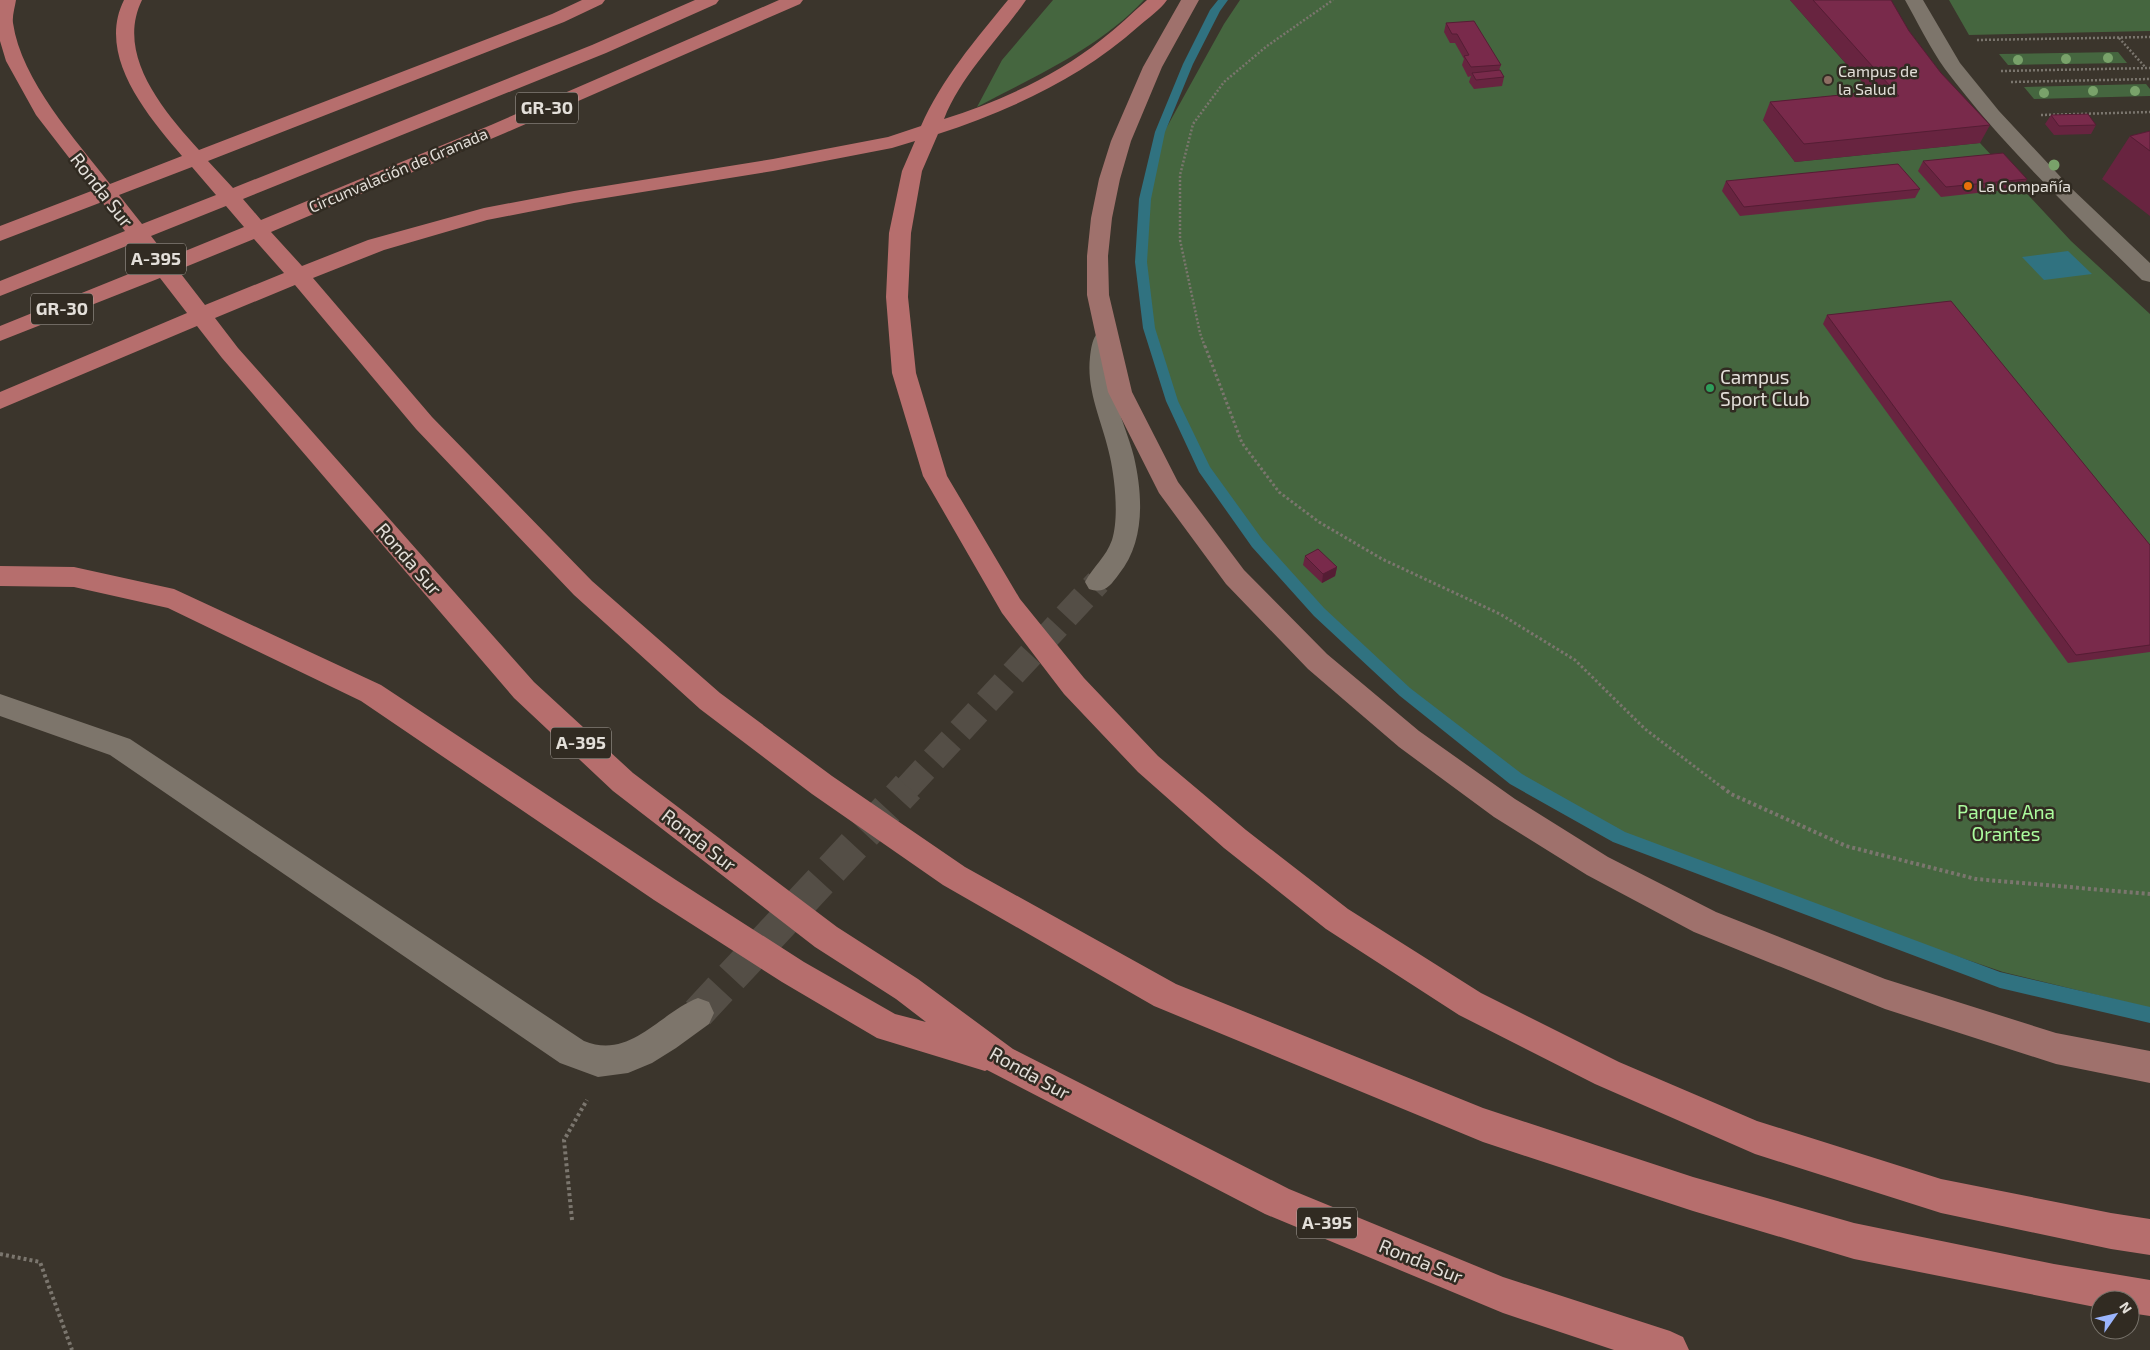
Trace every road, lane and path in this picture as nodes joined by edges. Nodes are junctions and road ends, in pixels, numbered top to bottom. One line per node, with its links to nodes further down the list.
1 (8, 0): 32 (highway, Ronda Sur / A-395)
2 (133, 0): 38 (highway)
3 (596, 0): 21 (highway)
4 (710, 0): 23 (highway, Circunvalación de Granada / GR-30)
5 (794, 0): 24 (highway, Circunvalación de Granada / GR-30)
6 (1017, 0): 36 (highway)
7 (1158, 0): 26 (highway)
8 (1190, 0): 25 (main road)
9 (1333, 0): 30 (path)
10 (1914, 0): 22 (street)
11 (2150, 37): 12 (path)
12 (2118, 38): 13 (path); 14 (path)
13 (1968, 40)
14 (2146, 68): 15 (path); 16 (path)
15 (2150, 68)
16 (1999, 71)
17 (2150, 79): 18 (path)
18 (2007, 82)
19 (2150, 112): 20 (path)
20 (2035, 115)
21 (0, 234)
22 (2150, 275)
23 (0, 289)
24 (0, 334)
25 (1104, 340): 28 (street); 34 (main road)
26 (0, 401)
27 (0, 576): 32 (highway)
28 (1098, 582)
29 (0, 705): 33 (street)
30 (2150, 894)
31 (698, 1013): 33 (street)
32 (1000, 1060): 40 (highway, Ronda Sur / A-395)
33 (600, 1062): 35 (path)
34 (2150, 1067)
35 (572, 1220)
36 (2150, 1237)
37 (0, 1254): 39 (path)
38 (2150, 1298)
39 (72, 1350)
40 (1670, 1350)

